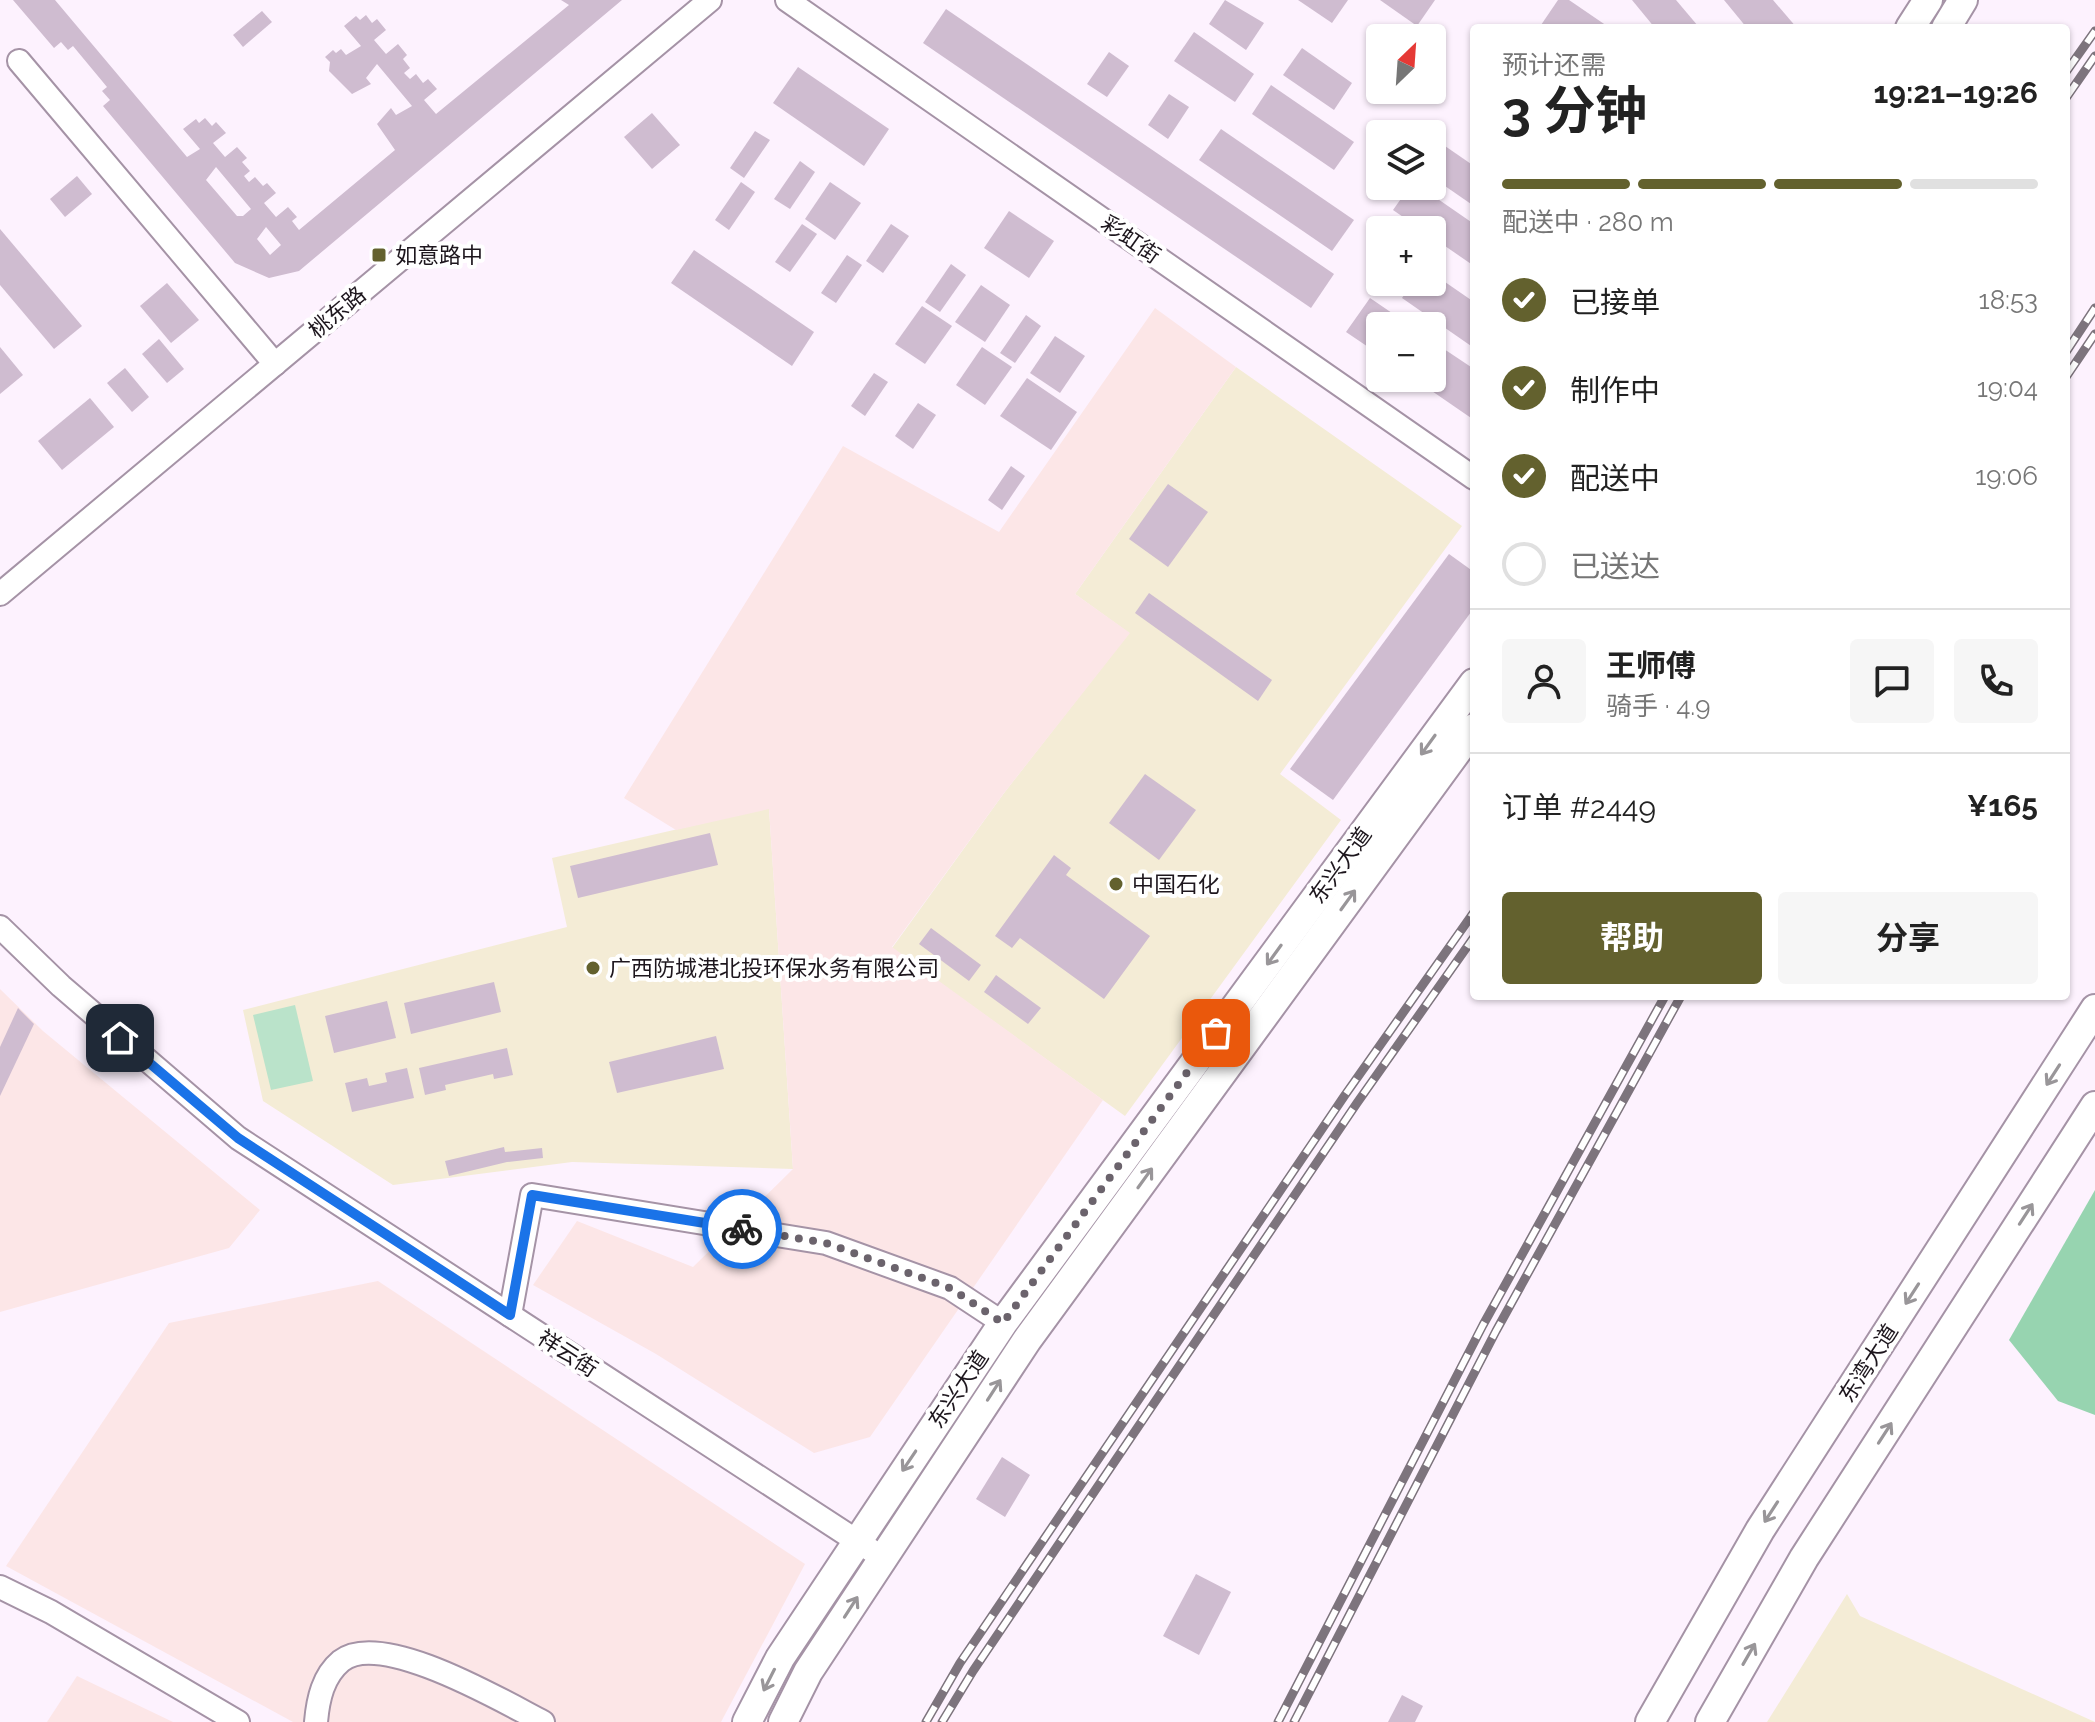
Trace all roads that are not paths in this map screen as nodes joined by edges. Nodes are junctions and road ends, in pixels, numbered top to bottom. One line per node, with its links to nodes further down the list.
1 (710, 0): 7 (street, 桃东路)
2 (787, 0): 8 (street, 彩虹街)
3 (1927, 0): 4 (street); 5 (main road)
4 (1905, 24)
5 (1912, 24)
6 (19, 61): 7 (street)
7 (275, 364): 9 (street, 桃东路)
8 (1470, 475)
9 (0, 594)
10 (1470, 688): 16 (main road, 东兴大道, one-way to 16)
11 (1470, 733): 18 (main road, 东兴大道, one-way to 11)
12 (0, 927): 15 (street, 祥云街)
13 (2095, 1009): 25 (main road, 东湾大道, one-way to 25)
14 (2095, 1106): 26 (main road, one-way to 14)
15 (510, 1315): 16 (street); 17 (street, 祥云街)
16 (1003, 1323): 17 (main road, 东兴大道, one-way to 17)
17 (856, 1540): 18 (street, 祥云街); 23 (main road, 东兴大道, one-way to 23)
18 (883, 1558): 24 (main road, 东兴大道, one-way to 18)
19 (0, 1587): 20 (street)
20 (238, 1722)
21 (316, 1722): 22 (street)
22 (543, 1722)
23 (747, 1722)
24 (783, 1722)
25 (1650, 1722)
26 (1710, 1722)

